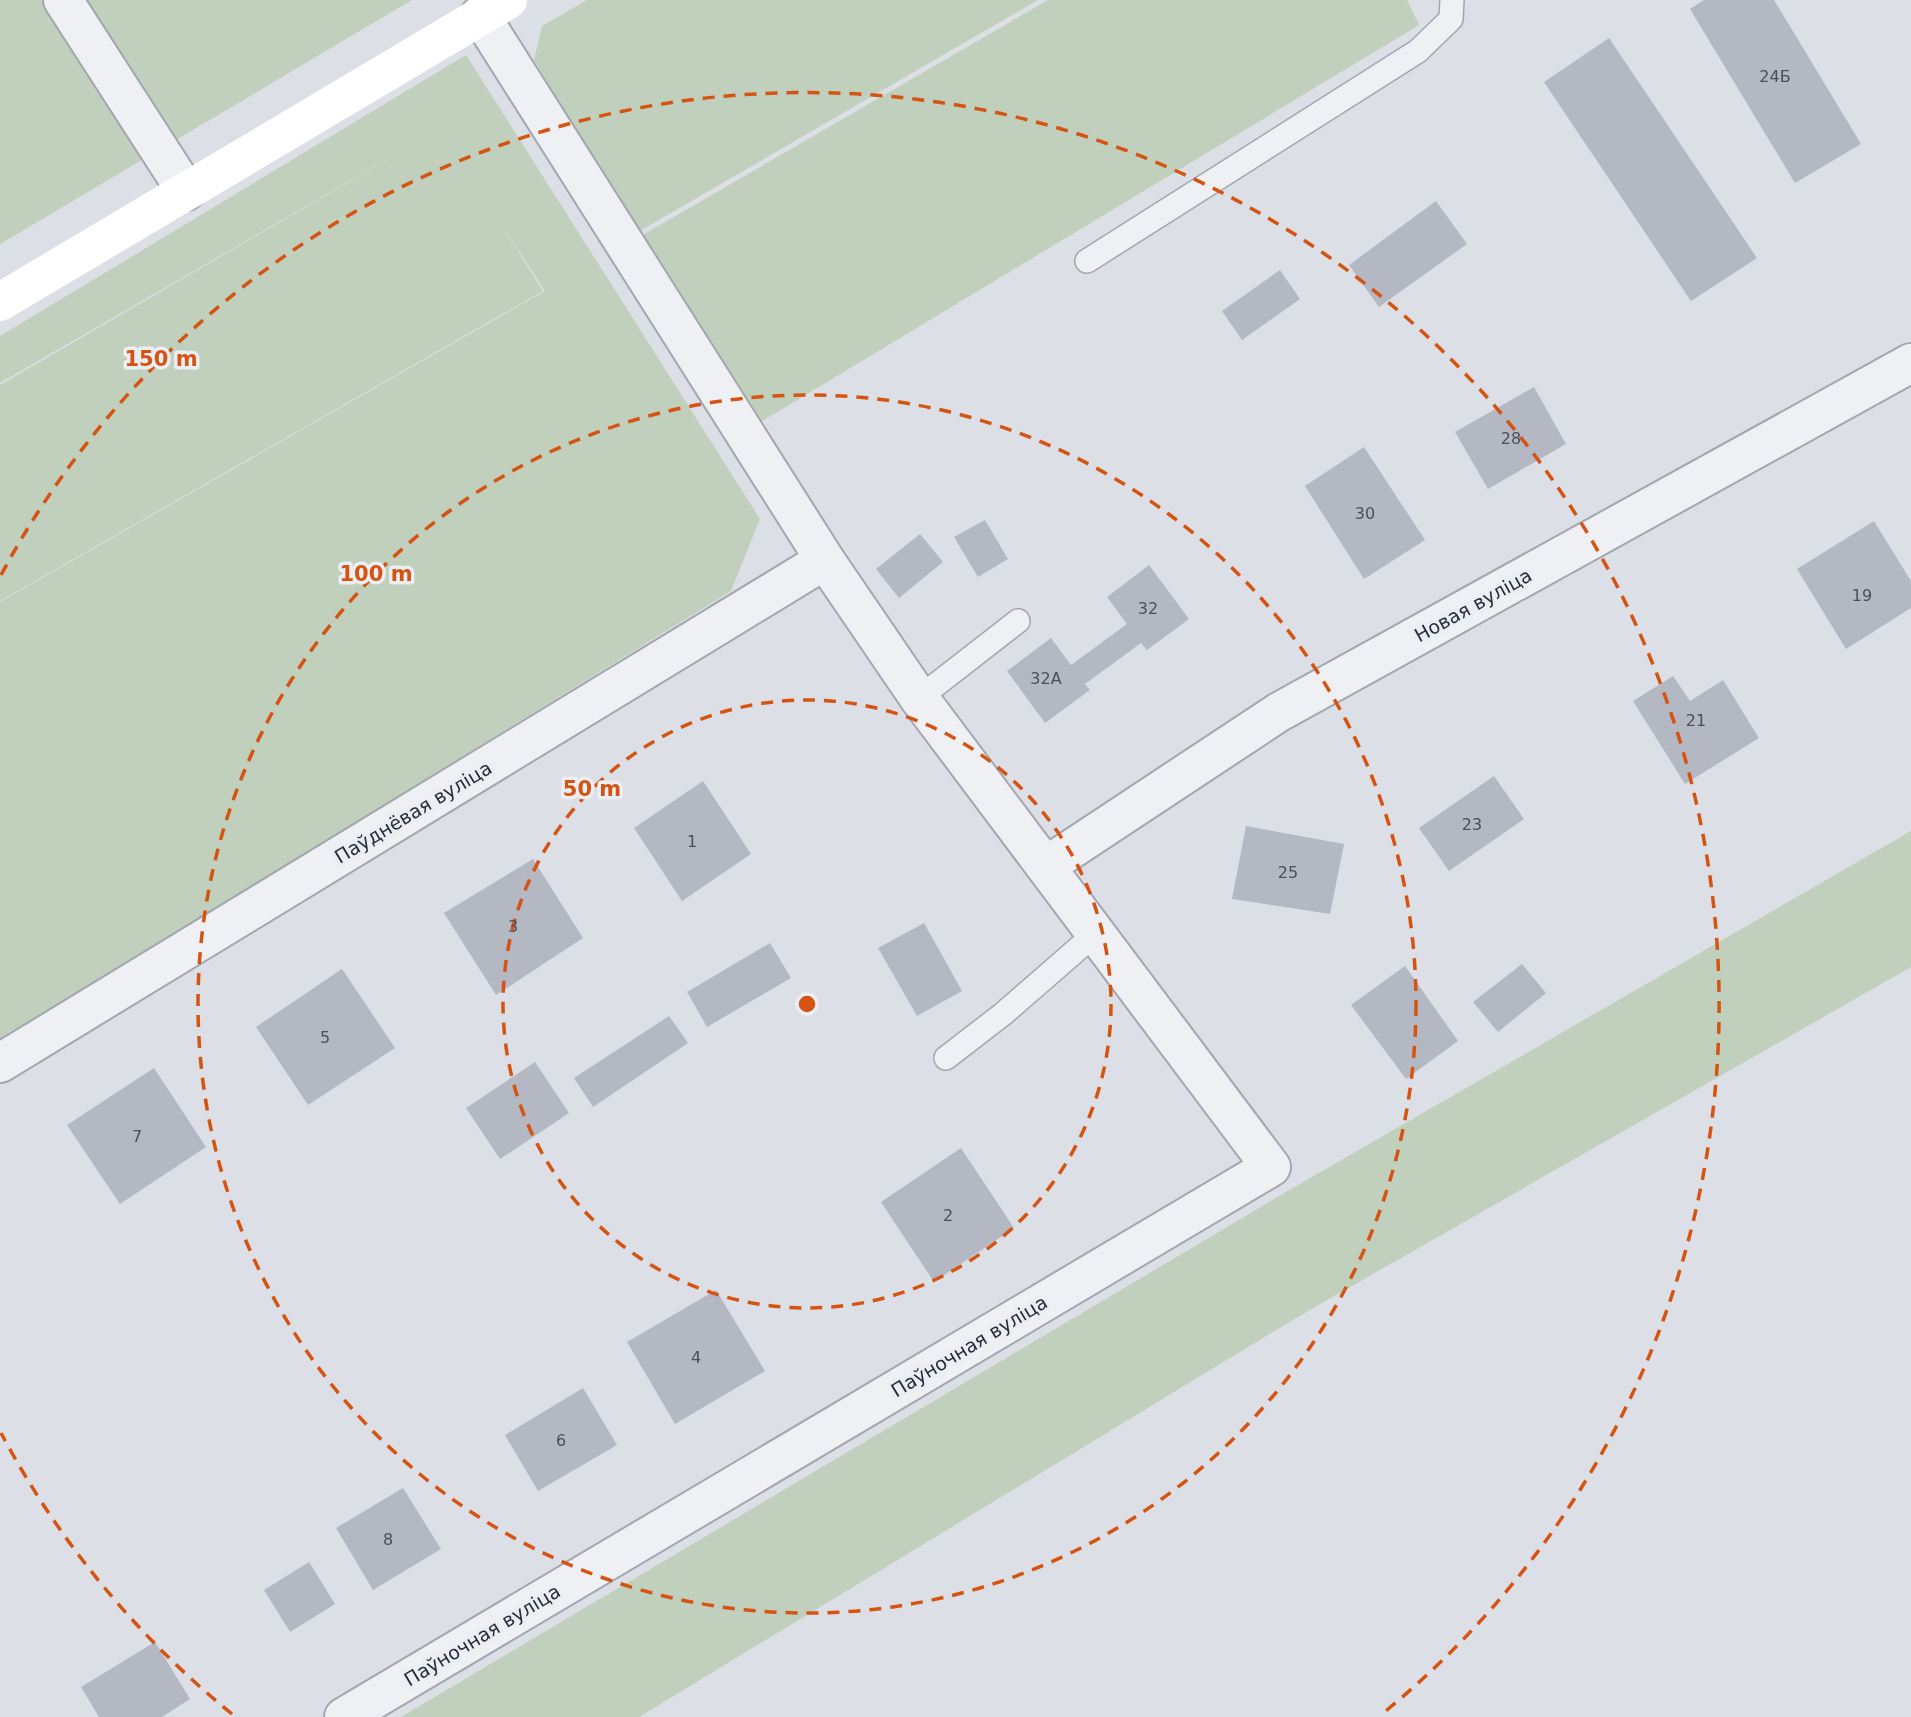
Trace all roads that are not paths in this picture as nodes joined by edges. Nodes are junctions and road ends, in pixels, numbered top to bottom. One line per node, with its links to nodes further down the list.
1 (64, 0): 4 (street)
2 (1452, 0): 5 (lane)
3 (494, 8): 4 (main road); 8 (street, Паўночная вуліца)
4 (186, 191): 6 (main road)
5 (1087, 261)
6 (0, 302)
7 (1911, 363): 11 (street, Новая вуліца)
8 (825, 560): 10 (street, Паўночная вуліца); 14 (street, Паўднёвая вуліца)
9 (1018, 621): 10 (lane)
10 (919, 698): 11 (street, Паўночная вуліца)
11 (1046, 866): 12 (street, Паўночная вуліца)
12 (1096, 933): 13 (lane); 15 (street, Паўночная вуліца)
13 (946, 1058)
14 (0, 1063)
15 (344, 1717)

